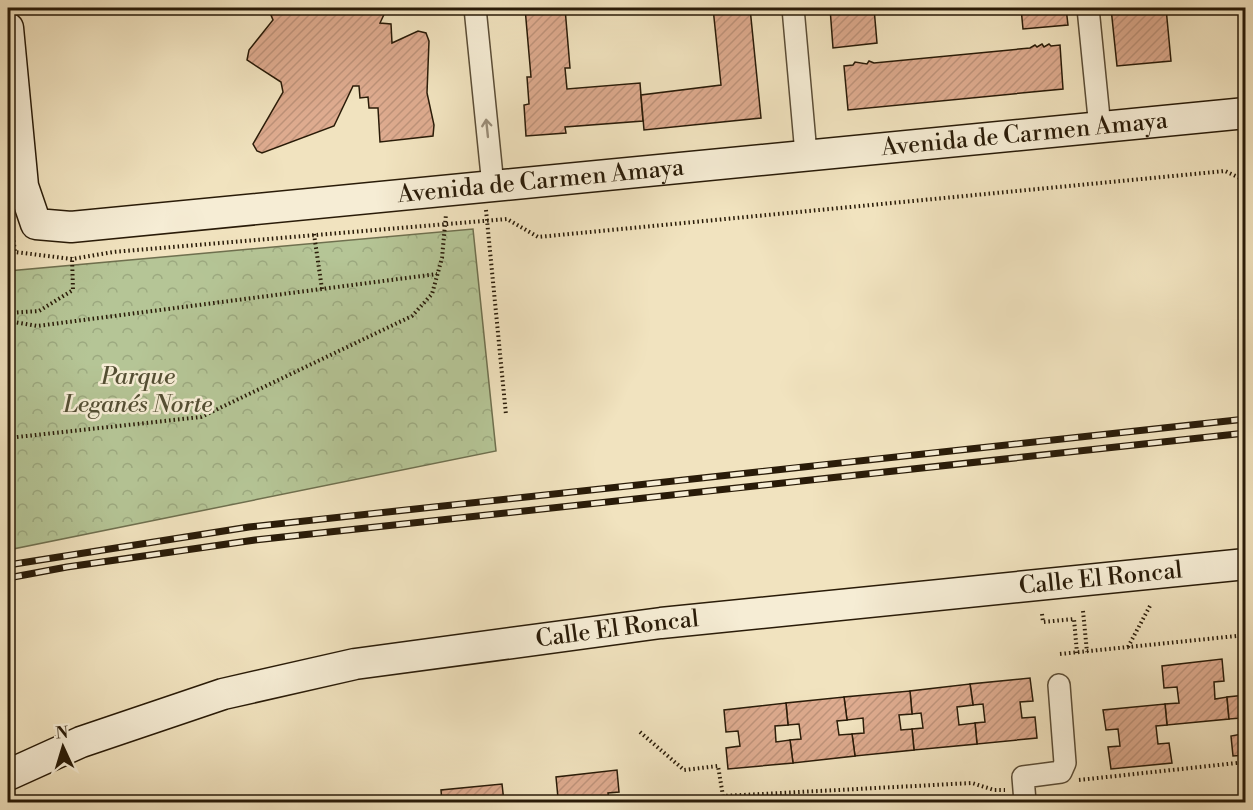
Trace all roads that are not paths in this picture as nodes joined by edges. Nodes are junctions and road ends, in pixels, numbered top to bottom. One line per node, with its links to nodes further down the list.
1 (476, 8): 8 (street, one-way to 1)
2 (793, 8): 7 (street)
3 (1088, 8): 6 (street)
4 (8, 28): 8 (street, Avenida de Carmen Amaya)
5 (1245, 113): 6 (street, Avenida de Carmen Amaya)
6 (1100, 128): 7 (street, Avenida de Carmen Amaya)
7 (806, 154): 8 (street, Avenida de Carmen Amaya)
8 (490, 198)
9 (1245, 564): 11 (street, Calle El Roncal)
10 (1059, 685): 12 (street)
11 (8, 775)
12 (1025, 796)

